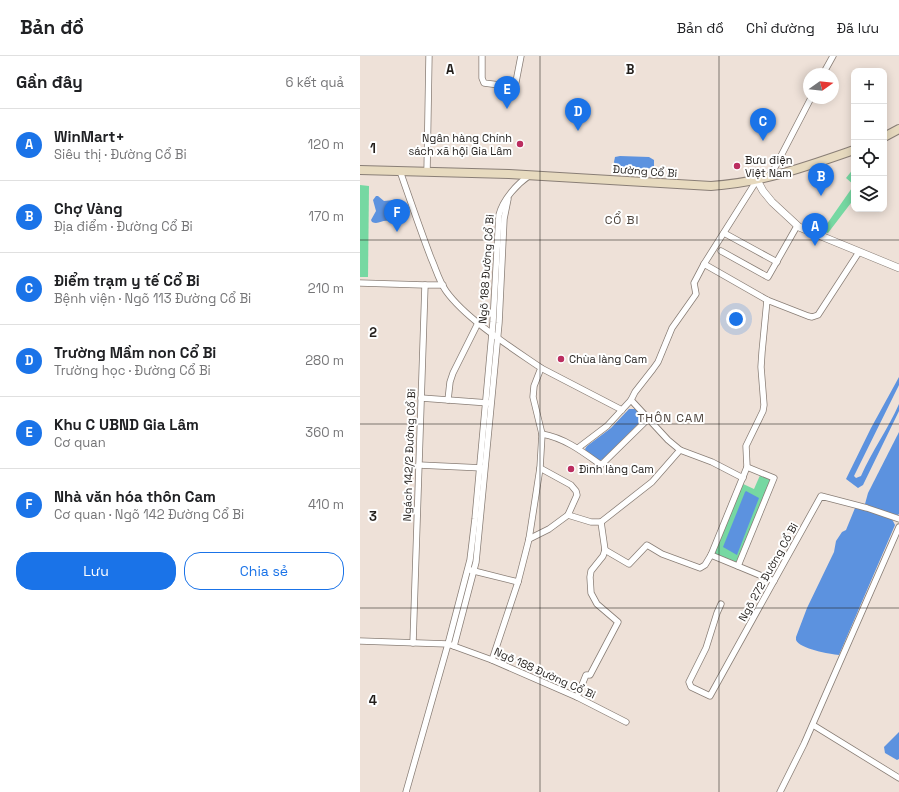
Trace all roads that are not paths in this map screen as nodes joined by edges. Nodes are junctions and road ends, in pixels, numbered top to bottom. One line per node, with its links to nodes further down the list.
1 (428, 56): 12 (street)
2 (482, 56): 3 (street)
3 (521, 56)
4 (832, 56): 5 (street)
5 (826, 68)
6 (808, 104): 14 (street)
7 (899, 129): 8 (main road)
8 (887, 135)
9 (851, 151): 14 (main road, Đường Cổ Bi)
10 (360, 170): 11 (main road, Đường Cổ Bi)
11 (400, 171): 12 (main road, Đường Cổ Bi); 26 (street)
12 (427, 172): 13 (main road, Đường Cổ Bi)
13 (530, 175): 15 (main road, Đường Cổ Bi); 16 (street)
14 (770, 177): 15 (main road, Đường Cổ Bi)
15 (757, 180): 17 (street); 18 (street)
16 (508, 197): 29 (street, Ngõ 188 Đường Cổ Bi); 30 (street, Ngõ 188 Đường Cổ Bi)
17 (797, 226): 20 (street); 21 (street)
18 (724, 232): 21 (street); 22 (street)
19 (721, 251): 21 (street)
20 (859, 252): 23 (street); 27 (street)
21 (777, 262)
22 (704, 264): 27 (street); 34 (street)
23 (899, 268)
24 (360, 283): 25 (street)
25 (425, 285): 26 (street); 32 (street, Ngách 142/2 Đường Cổ Bi)
26 (443, 286): 28 (street)
27 (767, 300): 42 (street)
28 (478, 323): 29 (street); 33 (street)
29 (492, 333): 30 (street); 35 (street, Ngõ 188 Đường Cổ Bi)
30 (497, 337): 31 (street); 35 (street, Ngõ 188 Đường Cổ Bi)
31 (541, 368): 36 (street); 38 (street)
32 (421, 398): 33 (street); 41 (street, Ngách 142/2 Đường Cổ Bi)
33 (448, 400): 35 (street)
34 (631, 400): 36 (street); 37 (street)
35 (488, 403): 43 (street, Ngõ 188 Đường Cổ Bi)
36 (622, 410): 39 (street)
37 (648, 419): 39 (street); 40 (street)
38 (542, 434): 39 (street); 44 (street)
39 (578, 448)
40 (680, 450): 45 (street); 48 (street)
41 (419, 465): 43 (street); 59 (street, Ngách 142/2 Đường Cổ Bi)
42 (747, 467): 45 (street); 53 (street)
43 (482, 468): 54 (street, Ngõ 188 Đường Cổ Bi)
44 (540, 468): 46 (street); 50 (street)
45 (743, 478): 52 (street)
46 (568, 515): 48 (street); 50 (street)
47 (899, 519): 55 (street, Ngõ 272 Đường Cổ Bi)
48 (601, 522): 51 (street)
49 (899, 527): 64 (street)
50 (529, 539): 56 (street)
51 (605, 550): 52 (street); 62 (street)
52 (711, 555): 53 (street)
53 (738, 566): 55 (street)
54 (471, 570): 56 (street); 60 (street, Ngõ 188 Đường Cổ Bi)
55 (774, 581): 57 (street, Ngõ 272 Đường Cổ Bi)
56 (518, 582): 61 (street)
57 (721, 604)
58 (360, 641): 59 (street)
59 (413, 643): 60 (street)
60 (451, 645): 61 (street, Ngõ 188 Đường Cổ Bi); 66 (street)
61 (492, 660): 62 (street, Ngõ 188 Đường Cổ Bi)
62 (577, 697): 63 (street, Ngõ 188 Đường Cổ Bi)
63 (626, 722)
64 (813, 725): 65 (street); 67 (street)
65 (899, 778)
66 (406, 792)
67 (780, 792)

